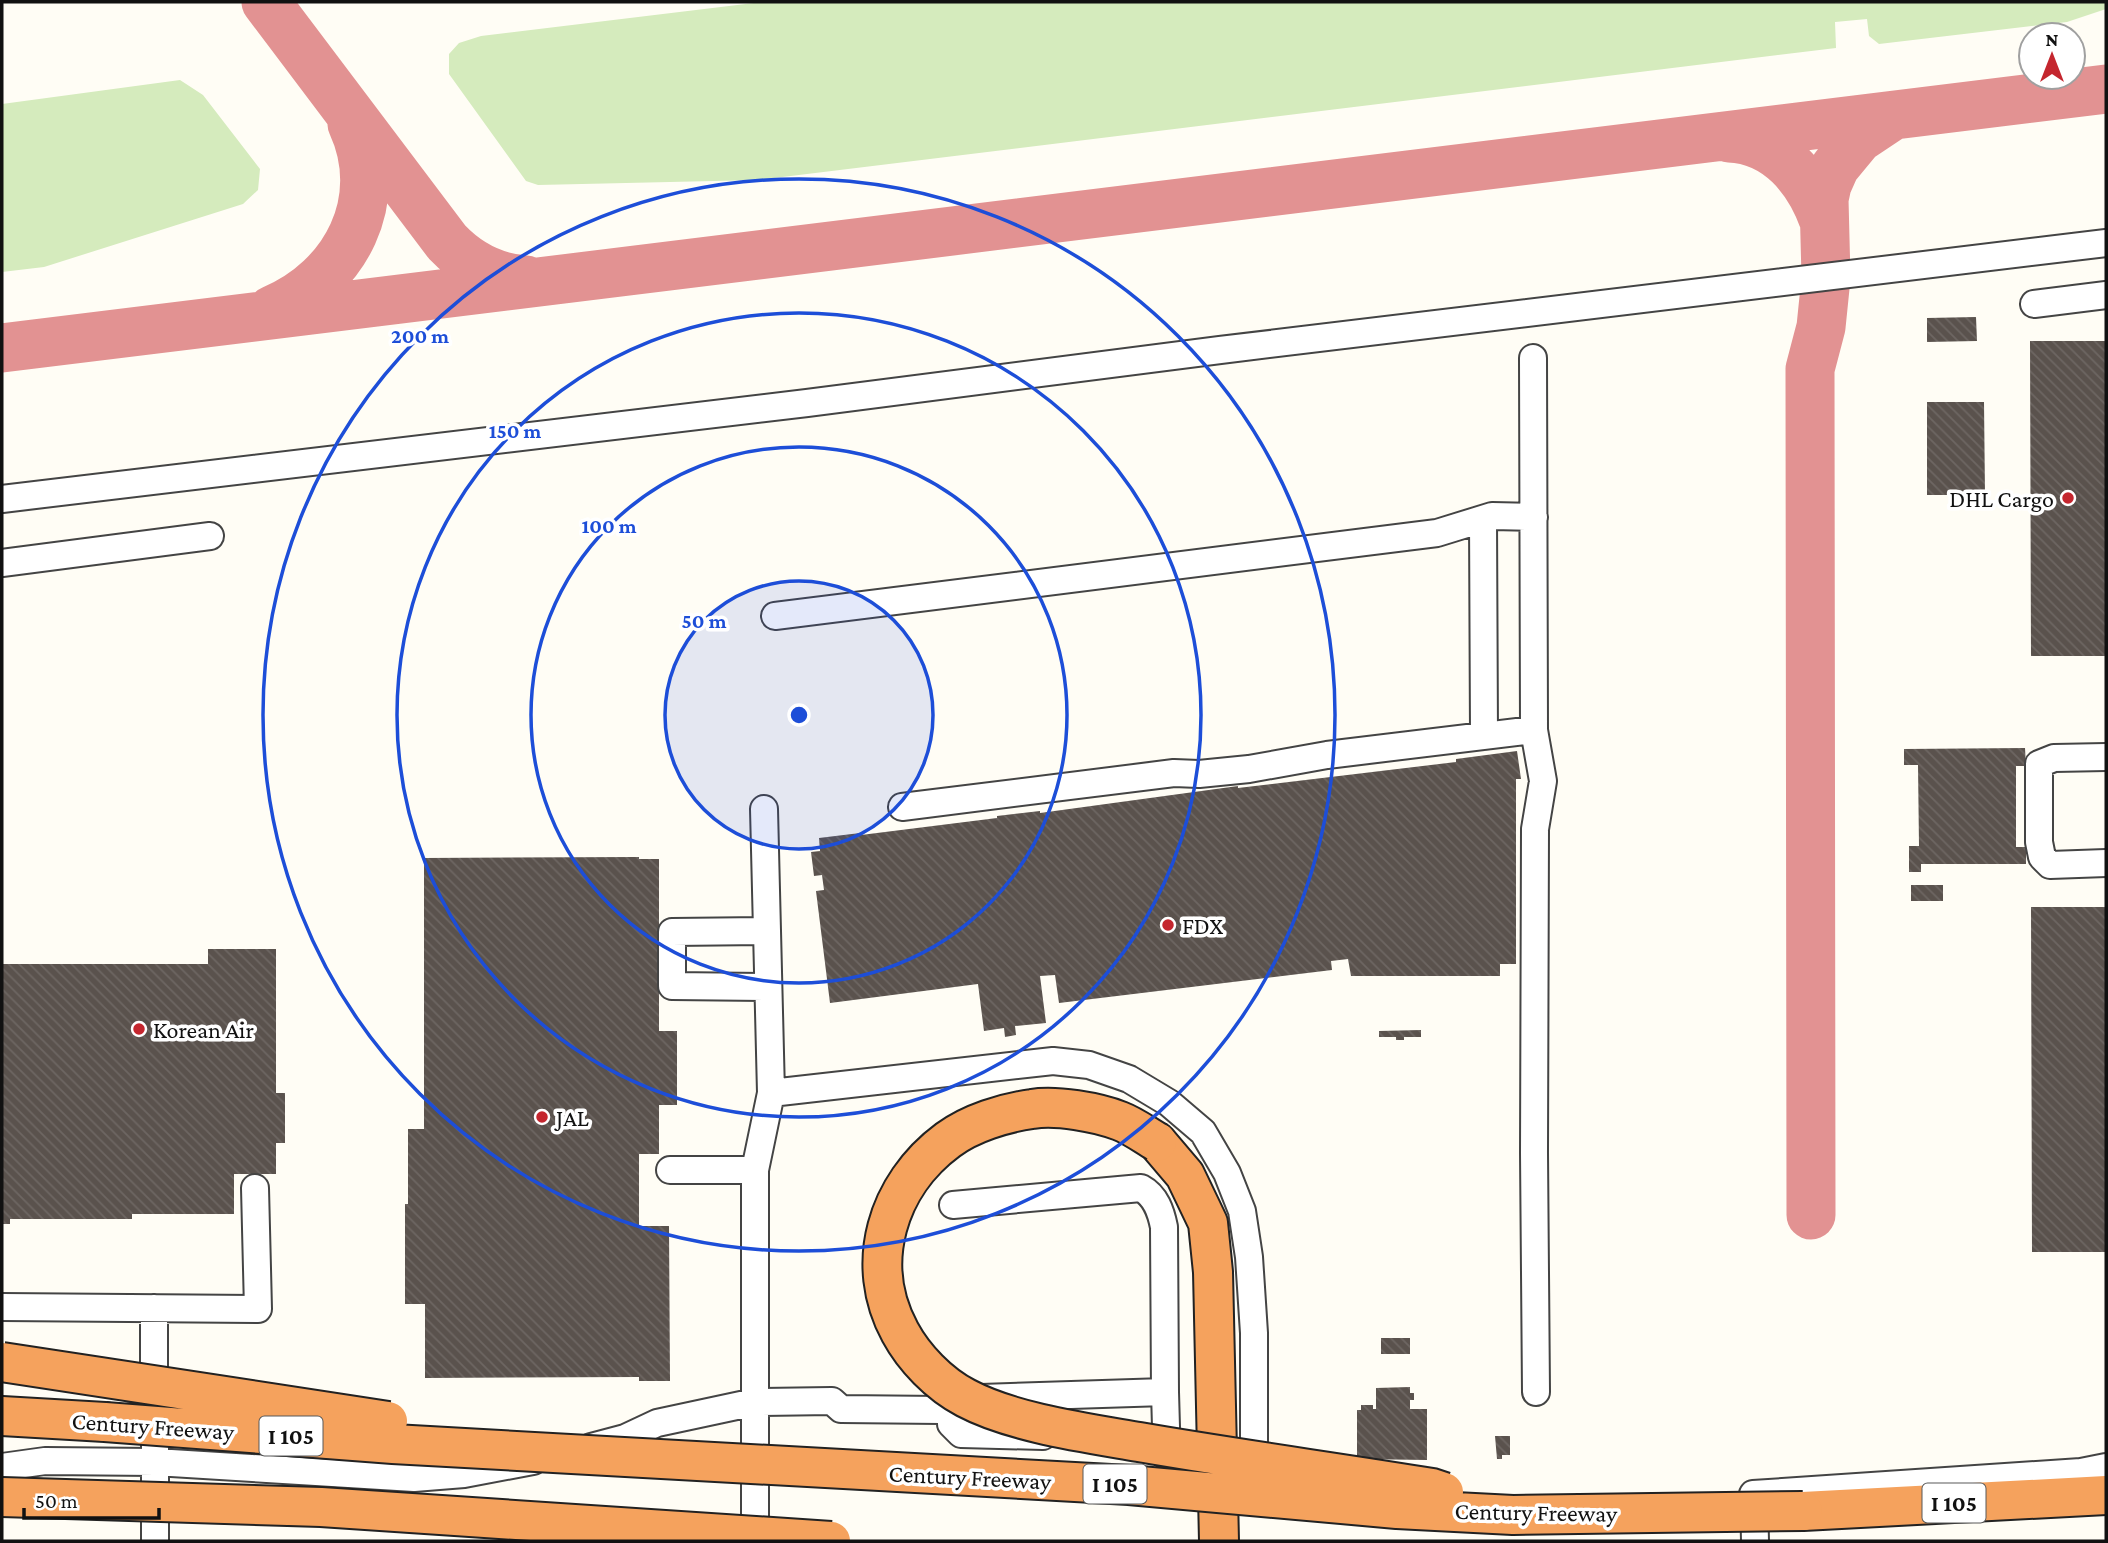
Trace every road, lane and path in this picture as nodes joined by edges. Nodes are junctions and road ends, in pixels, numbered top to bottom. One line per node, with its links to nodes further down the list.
1 (2106, 243): 5 (street)
2 (2106, 295): 3 (street)
3 (2035, 304)
4 (1534, 358): 6 (street)
5 (2, 499)
6 (1534, 517): 7 (street); 11 (street)
7 (1483, 519): 10 (street); 12 (street)
8 (210, 536): 9 (street)
9 (2, 563)
10 (775, 616)
11 (1534, 730): 12 (street); 28 (street)
12 (1484, 736): 14 (street)
13 (2106, 757): 16 (street)
14 (902, 807)
15 (764, 809): 17 (street)
16 (2106, 863)
17 (767, 931): 18 (street); 18 (street)
18 (768, 987): 19 (street)
19 (771, 1093): 21 (street); 37 (street)
20 (670, 1170): 21 (street)
21 (755, 1170): 30 (street)
22 (255, 1188): 25 (street)
23 (953, 1205): 27 (street)
24 (2, 1307): 25 (street)
25 (154, 1308): 33 (street)
26 (2, 1362): 32 (highway, bridge)
27 (1165, 1392): 29 (street); 29 (street)
28 (1536, 1392)
29 (952, 1399): 30 (street)
30 (755, 1402): 32 (street); 42 (street)
31 (2, 1416): 32 (highway, Century Freeway / I 105, bridge)
32 (471, 1461): 33 (street); 40 (highway, Century Freeway / I 105, bridge)
33 (155, 1462): 34 (street); 36 (street); 41 (street)
34 (2, 1467)
35 (2106, 1467): 37 (street)
36 (2, 1482)
37 (1754, 1494): 45 (street)
38 (2106, 1495): 40 (highway, Century Freeway / I 105, bridge)
39 (2, 1497): 43 (highway, bridge)
40 (1513, 1515): 44 (highway, bridge)
41 (155, 1541)
42 (755, 1541)
43 (831, 1541)
44 (1219, 1541)
45 (1755, 1541)

